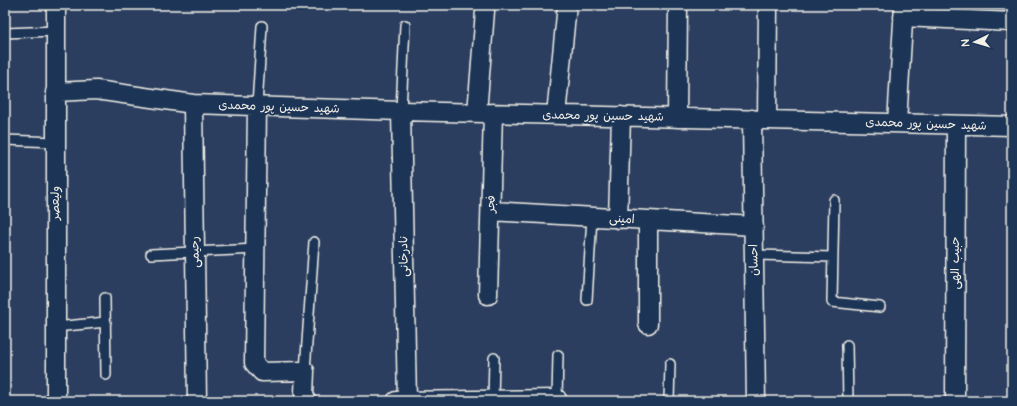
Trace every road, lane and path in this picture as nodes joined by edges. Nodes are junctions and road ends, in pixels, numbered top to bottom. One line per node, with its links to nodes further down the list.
1 (56, 5): 10 (street, ولیعصر)
2 (567, 5): 17 (street)
3 (678, 5): 19 (street)
4 (768, 5): 20 (street, احسان)
5 (485, 11): 16 (street, فجر)
6 (904, 11): 7 (street); 21 (street)
7 (1010, 17)
8 (405, 25): 15 (lane)
9 (262, 26): 14 (lane)
10 (56, 31): 11 (lane); 12 (street, ولیعصر)
11 (5, 33)
12 (55, 92): 13 (street, شهید حسین پور محمدی); 25 (street, ولیعصر)
13 (193, 104): 14 (street, شهید حسین پور محمدی); 34 (street, رحیمی)
14 (257, 106): 15 (street, شهید حسین پور محمدی); 33 (street)
15 (402, 111): 16 (street, شهید حسین پور محمدی); 56 (street, نادرخانی)
16 (485, 113): 17 (street, شهید حسین پور محمدی); 27 (street, فجر)
17 (556, 115): 18 (street, شهید حسین پور محمدی)
18 (621, 116): 19 (street, شهید حسین پور محمدی); 29 (street)
19 (678, 118): 20 (street, شهید حسین پور محمدی)
20 (760, 120): 21 (street, شهید حسین پور محمدی); 31 (street, احسان)
21 (897, 123): 22 (street, شهید حسین پور محمدی)
22 (956, 125): 23 (street, شهید حسین پور محمدی); 60 (street, حبیب الهی)
23 (1012, 126)
24 (5, 140): 25 (lane)
25 (55, 142): 44 (street, ولیعصر)
26 (834, 200): 37 (lane)
27 (491, 211): 28 (street, امینی); 38 (street, فجر)
28 (592, 217): 29 (street, امینی); 40 (lane)
29 (618, 218): 30 (street, امینی)
30 (648, 220): 31 (street, امینی); 43 (street)
31 (754, 226): 36 (street, احسان)
32 (314, 242): 49 (lane)
33 (257, 249): 34 (lane); 49 (street)
34 (195, 251): 35 (lane); 54 (street, رحیمی)
35 (151, 254)
36 (754, 255): 37 (lane); 58 (street, احسان)
37 (832, 257): 41 (lane)
38 (488, 295)
39 (105, 298): 42 (lane)
40 (587, 300)
41 (880, 307)
42 (106, 322): 44 (lane); 50 (lane)
43 (648, 324)
44 (55, 327): 53 (street, ولیعصر)
45 (846, 345): 59 (lane)
46 (558, 355): 52 (lane)
47 (494, 358): 51 (lane)
48 (670, 364): 57 (lane)
49 (305, 371): 55 (street)
50 (106, 375)
51 (493, 400): 52 (street); 56 (street)
52 (557, 400)
53 (56, 401)
54 (197, 401)
55 (307, 401)
56 (403, 401)
57 (669, 401)
58 (756, 401)
59 (848, 401)
60 (955, 401)

